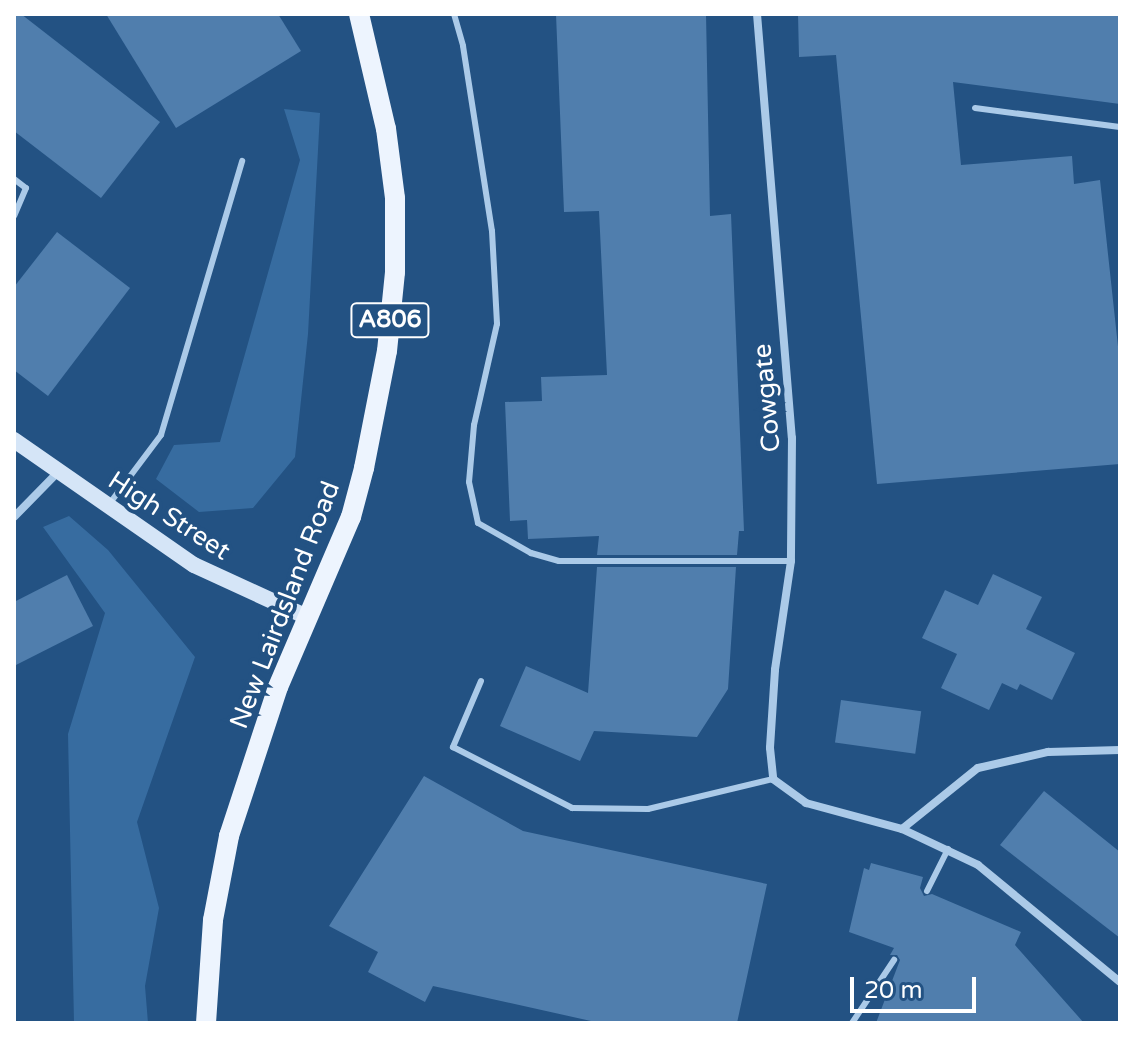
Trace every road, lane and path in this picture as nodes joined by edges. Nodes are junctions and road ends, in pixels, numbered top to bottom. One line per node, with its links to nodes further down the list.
1 (359, 14): 14 (main road, New Lairdsland Road / A806)
2 (454, 14): 13 (lane)
3 (757, 14): 13 (street, Cowgate)
4 (975, 108): 5 (lane)
5 (1120, 127)
6 (242, 161): 11 (lane)
7 (14, 179): 8 (lane)
8 (14, 216)
9 (14, 440): 10 (street, High Street)
10 (58, 472): 11 (street, High Street); 12 (street)
11 (108, 506): 14 (street, High Street)
12 (14, 517)
13 (791, 561): 17 (street, Cowgate)
14 (307, 617): 23 (main road, New Lairdsland Road / A806)
15 (481, 681): 17 (lane)
16 (1120, 750): 18 (street)
17 (773, 779): 18 (street)
18 (902, 829): 19 (street)
19 (948, 849): 20 (lane); 22 (street)
20 (927, 891)
21 (894, 960): 24 (lane)
22 (1120, 982)
23 (206, 1023)
24 (852, 1023)

